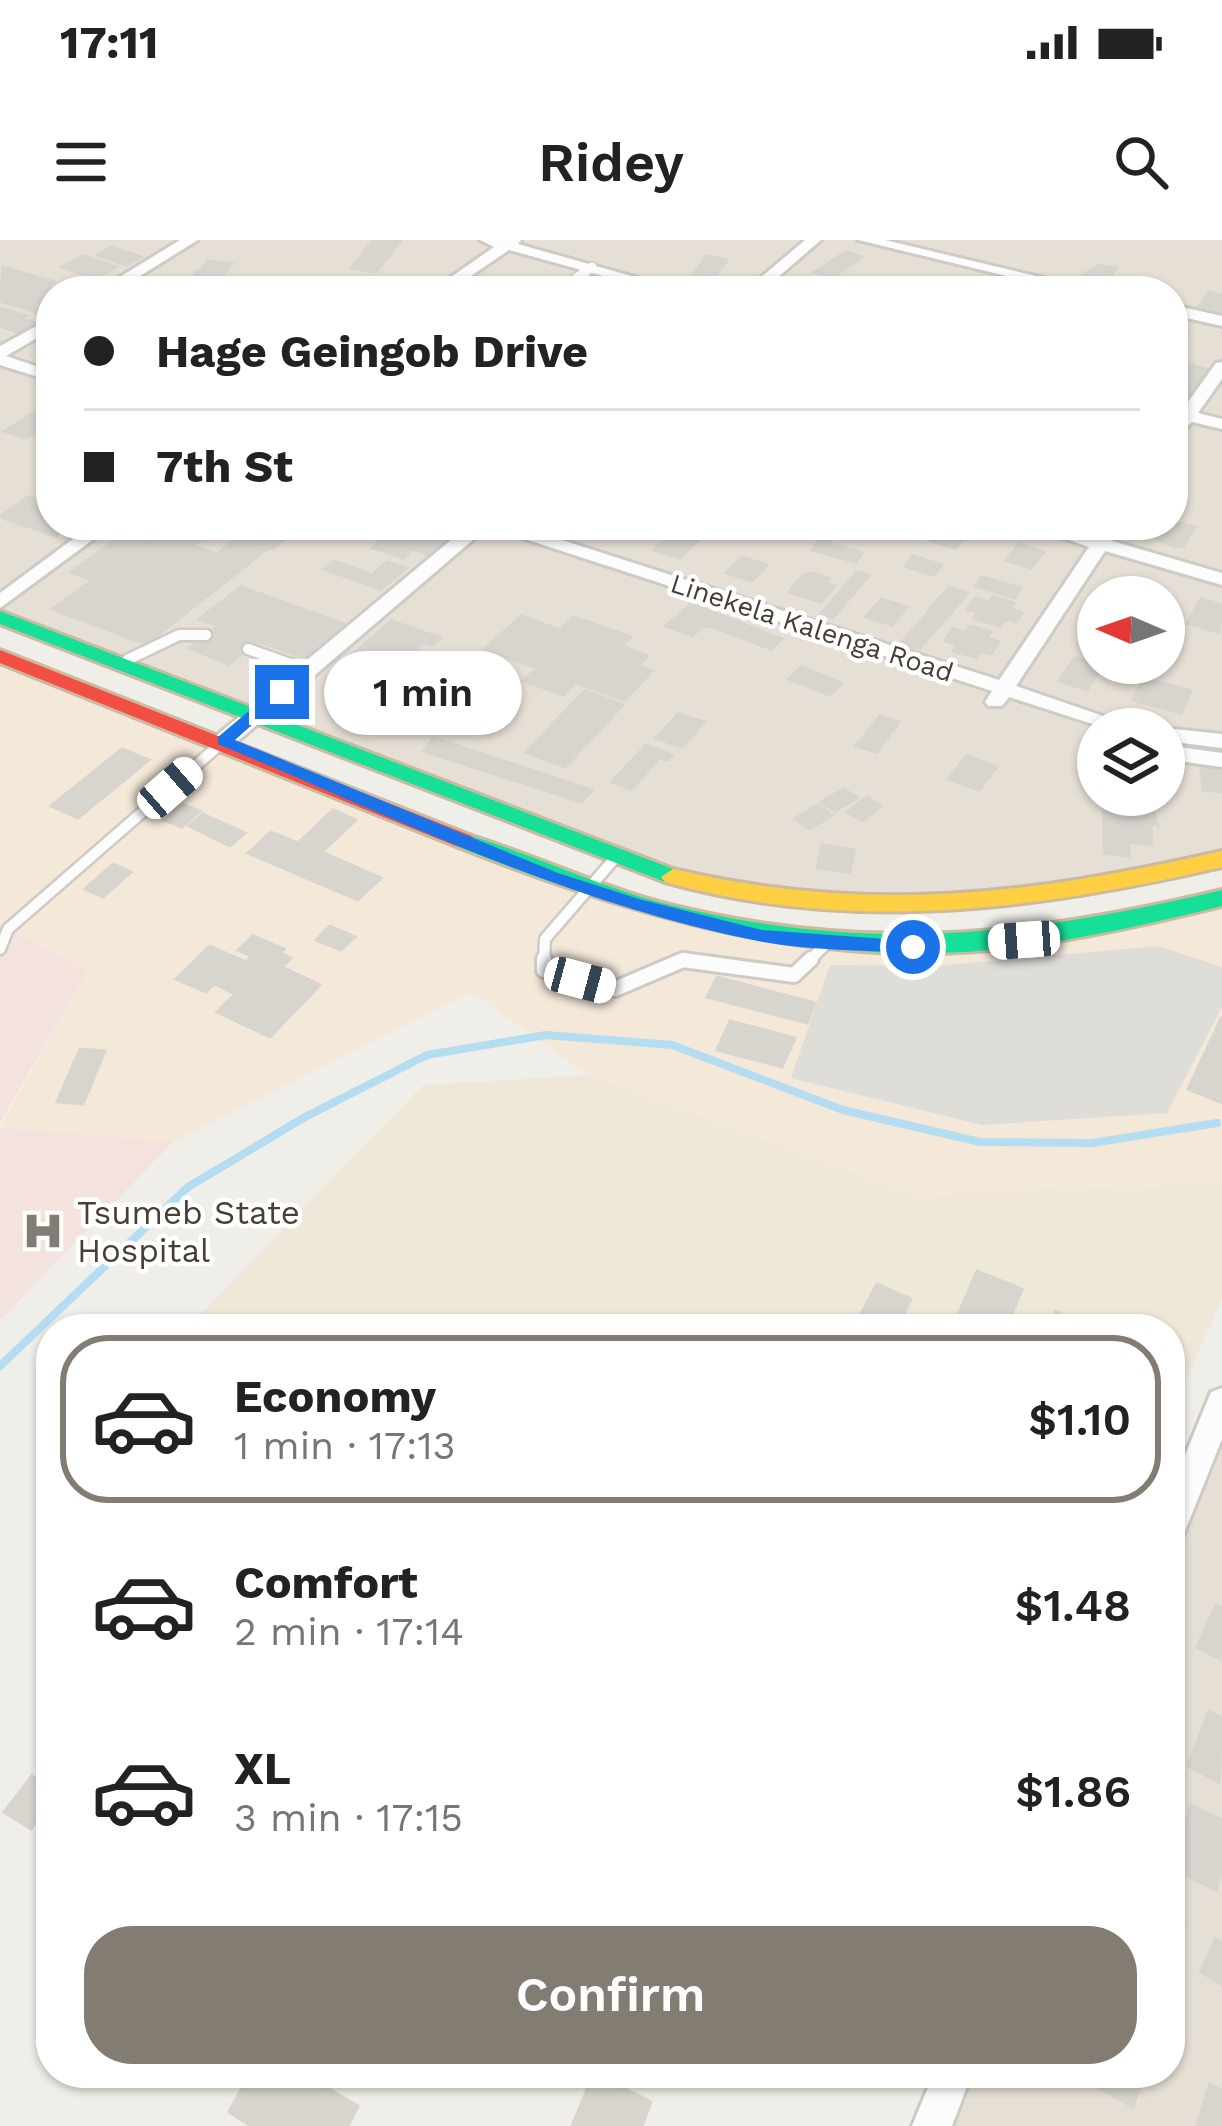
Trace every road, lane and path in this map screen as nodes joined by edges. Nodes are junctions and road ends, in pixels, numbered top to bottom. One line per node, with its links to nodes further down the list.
1 (191, 240): 7 (street)
2 (487, 240): 5 (street)
3 (814, 240): 11 (street)
4 (865, 240): 12 (street)
5 (510, 243): 6 (street); 8 (street)
6 (592, 267): 9 (lane); 10 (street)
7 (130, 276)
8 (461, 276)
9 (579, 276)
10 (624, 276)
11 (771, 276)
12 (1024, 276)
13 (1188, 313): 14 (street)
14 (1222, 321)
15 (36, 333): 16 (street)
16 (0, 356): 18 (street)
17 (1222, 367): 19 (street)
18 (36, 370)
19 (1188, 405)
20 (1188, 416): 21 (street)
21 (1222, 424)
22 (84, 540): 28 (street)
23 (462, 540): 34 (street)
24 (542, 540): 35 (street, Linekela Kalenga Road)
25 (1103, 540): 35 (street)
26 (1122, 540): 27 (street)
27 (1222, 579)
28 (0, 602)
29 (0, 617): 33 (highway)
30 (206, 635): 33 (lane)
31 (248, 649): 34 (lane)
32 (0, 656): 40 (highway)
33 (127, 660): 36 (highway)
34 (307, 670): 36 (street)
35 (999, 696): 37 (street); 38 (street)
36 (256, 713): 40 (street); 44 (highway)
37 (1077, 716)
38 (1077, 727)
39 (1185, 737): 41 (street)
40 (224, 741): 46 (highway); 51 (lane)
41 (1222, 741)
42 (1185, 755): 43 (street)
43 (1222, 760)
44 (615, 857): 46 (lane); 48 (highway)
45 (1222, 859): 48 (highway)
46 (590, 891): 50 (highway); 50 (lane)
47 (1222, 898): 49 (highway)
48 (1038, 900): 49 (lane)
49 (1058, 935): 50 (highway)
50 (828, 943)
51 (0, 949)
52 (1222, 1401): 53 (street)
53 (1185, 1494)
54 (947, 2088): 55 (street)
55 (932, 2126)

